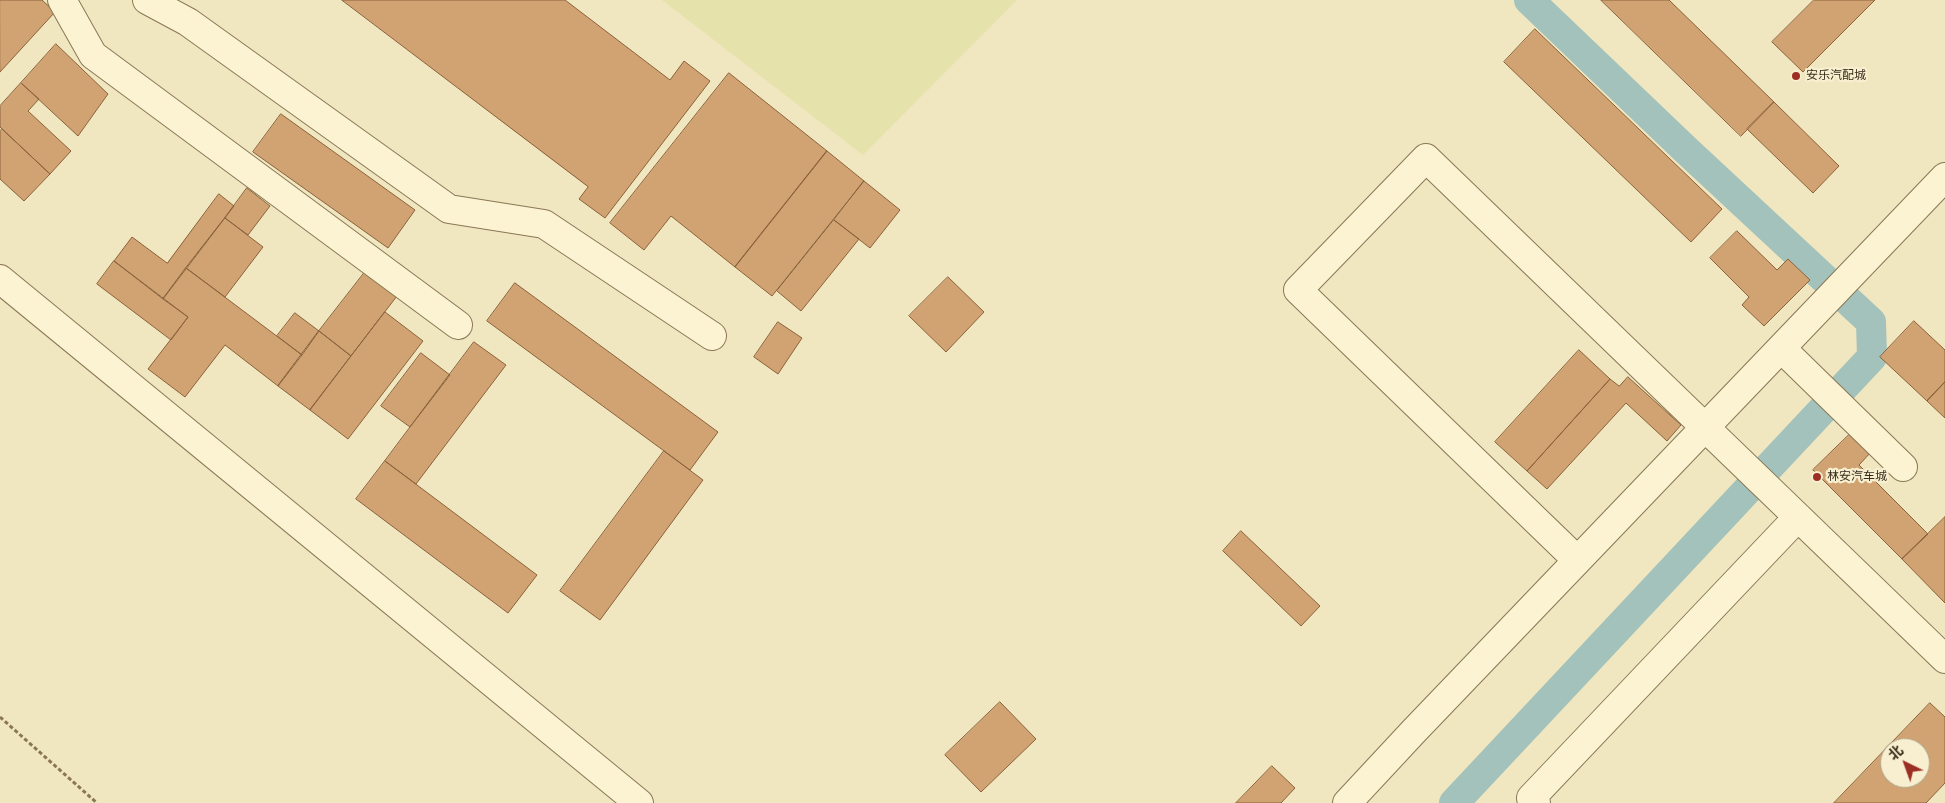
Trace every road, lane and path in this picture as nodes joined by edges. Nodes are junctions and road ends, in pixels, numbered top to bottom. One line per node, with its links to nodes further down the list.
1 (62, 0): 5 (street)
2 (147, 0): 6 (street)
3 (1945, 176): 7 (street)
4 (0, 279): 15 (street)
5 (458, 325)
6 (712, 336)
7 (1781, 348): 8 (street); 9 (street)
8 (1705, 427): 10 (street); 11 (street); 11 (street)
9 (1903, 467)
10 (1798, 517): 12 (street); 17 (street)
11 (1577, 560): 16 (street)
12 (1945, 659)
13 (0, 717): 14 (path)
14 (97, 803)
15 (639, 803)
16 (1348, 803)
17 (1536, 803)

